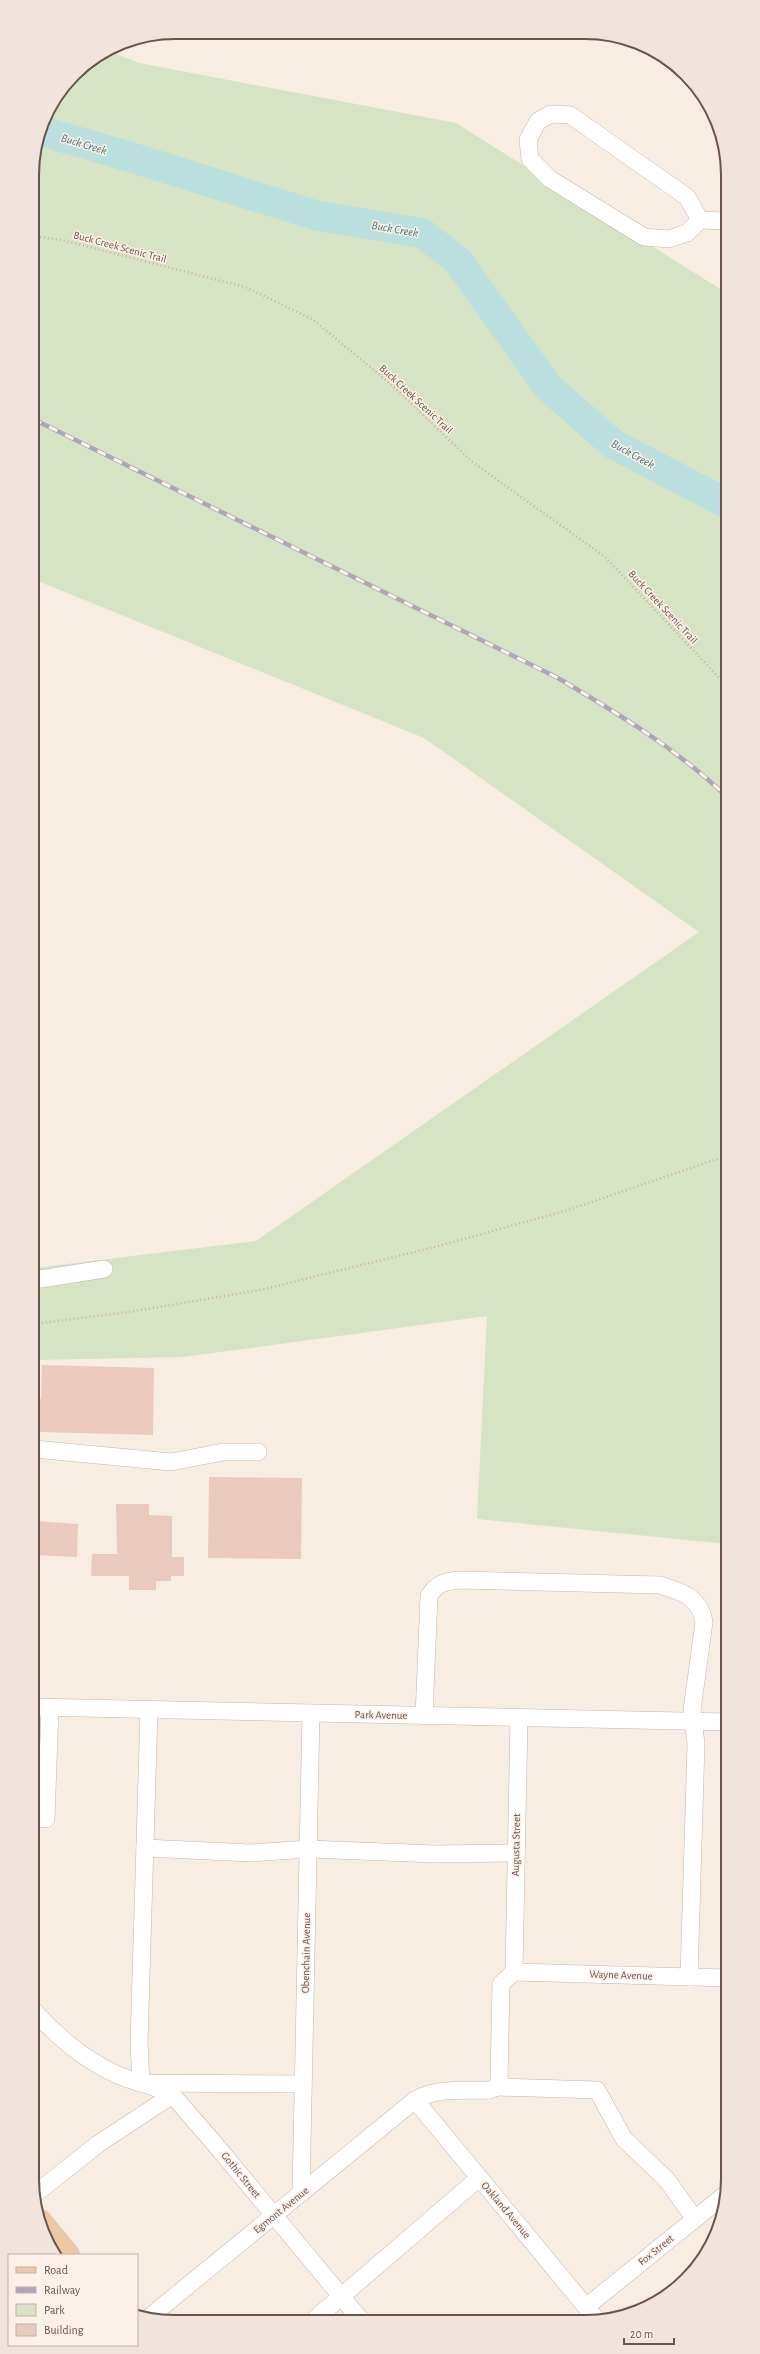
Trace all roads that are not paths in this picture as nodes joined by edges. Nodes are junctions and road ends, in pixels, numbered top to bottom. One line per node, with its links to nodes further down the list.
1 (700, 220): 1 (street); 2 (street)
2 (721, 221)
3 (104, 1269): 4 (street)
4 (39, 1279)
5 (39, 1449): 6 (street)
6 (258, 1452)
7 (42, 1707): 8 (street, Park Avenue); 14 (street)
8 (149, 1710): 9 (street, Park Avenue); 15 (street)
9 (311, 1713): 10 (street, Park Avenue); 16 (street, Obenchain Avenue)
10 (424, 1716): 11 (street, Park Avenue); 12 (street)
11 (519, 1718): 12 (street, Park Avenue); 17 (street, Augusta Street)
12 (694, 1722): 13 (street, Park Avenue); 19 (street)
13 (721, 1722)
14 (39, 1818)
15 (145, 1848): 16 (street); 22 (street)
16 (308, 1849): 17 (street); 23 (street, Obenchain Avenue)
17 (516, 1853): 18 (street, Augusta Street)
18 (514, 1972): 19 (street, Wayne Avenue); 24 (street)
19 (689, 1977): 20 (street, Wayne Avenue)
20 (721, 1978)
21 (39, 2016): 22 (street, Gothic Street)
22 (141, 2083): 23 (street, Gothic Street); 25 (street, Gothic Street)
23 (303, 2084): 29 (street, Obenchain Avenue)
24 (497, 2087): 26 (street, Egmont Avenue); 32 (street, Egmont Avenue)
25 (171, 2096): 28 (street); 31 (street, Gothic Street)
26 (415, 2100): 27 (street, Oakland Avenue); 29 (street, Egmont Avenue)
27 (479, 2178): 35 (street); 37 (street, Oakland Avenue)
28 (39, 2190)
29 (301, 2193): 31 (street, Egmont Avenue)
30 (719, 2200): 32 (street, Fox Street)
31 (274, 2215): 35 (street, Gothic Street); 36 (street, Egmont Avenue)
32 (695, 2219): 37 (street, Fox Street)
33 (50, 2233): 34 (main road)
34 (67, 2254)
35 (341, 2295): 38 (street); 39 (street, Gothic Street)
36 (154, 2313)
37 (591, 2313)
38 (319, 2315)
39 (357, 2315)

